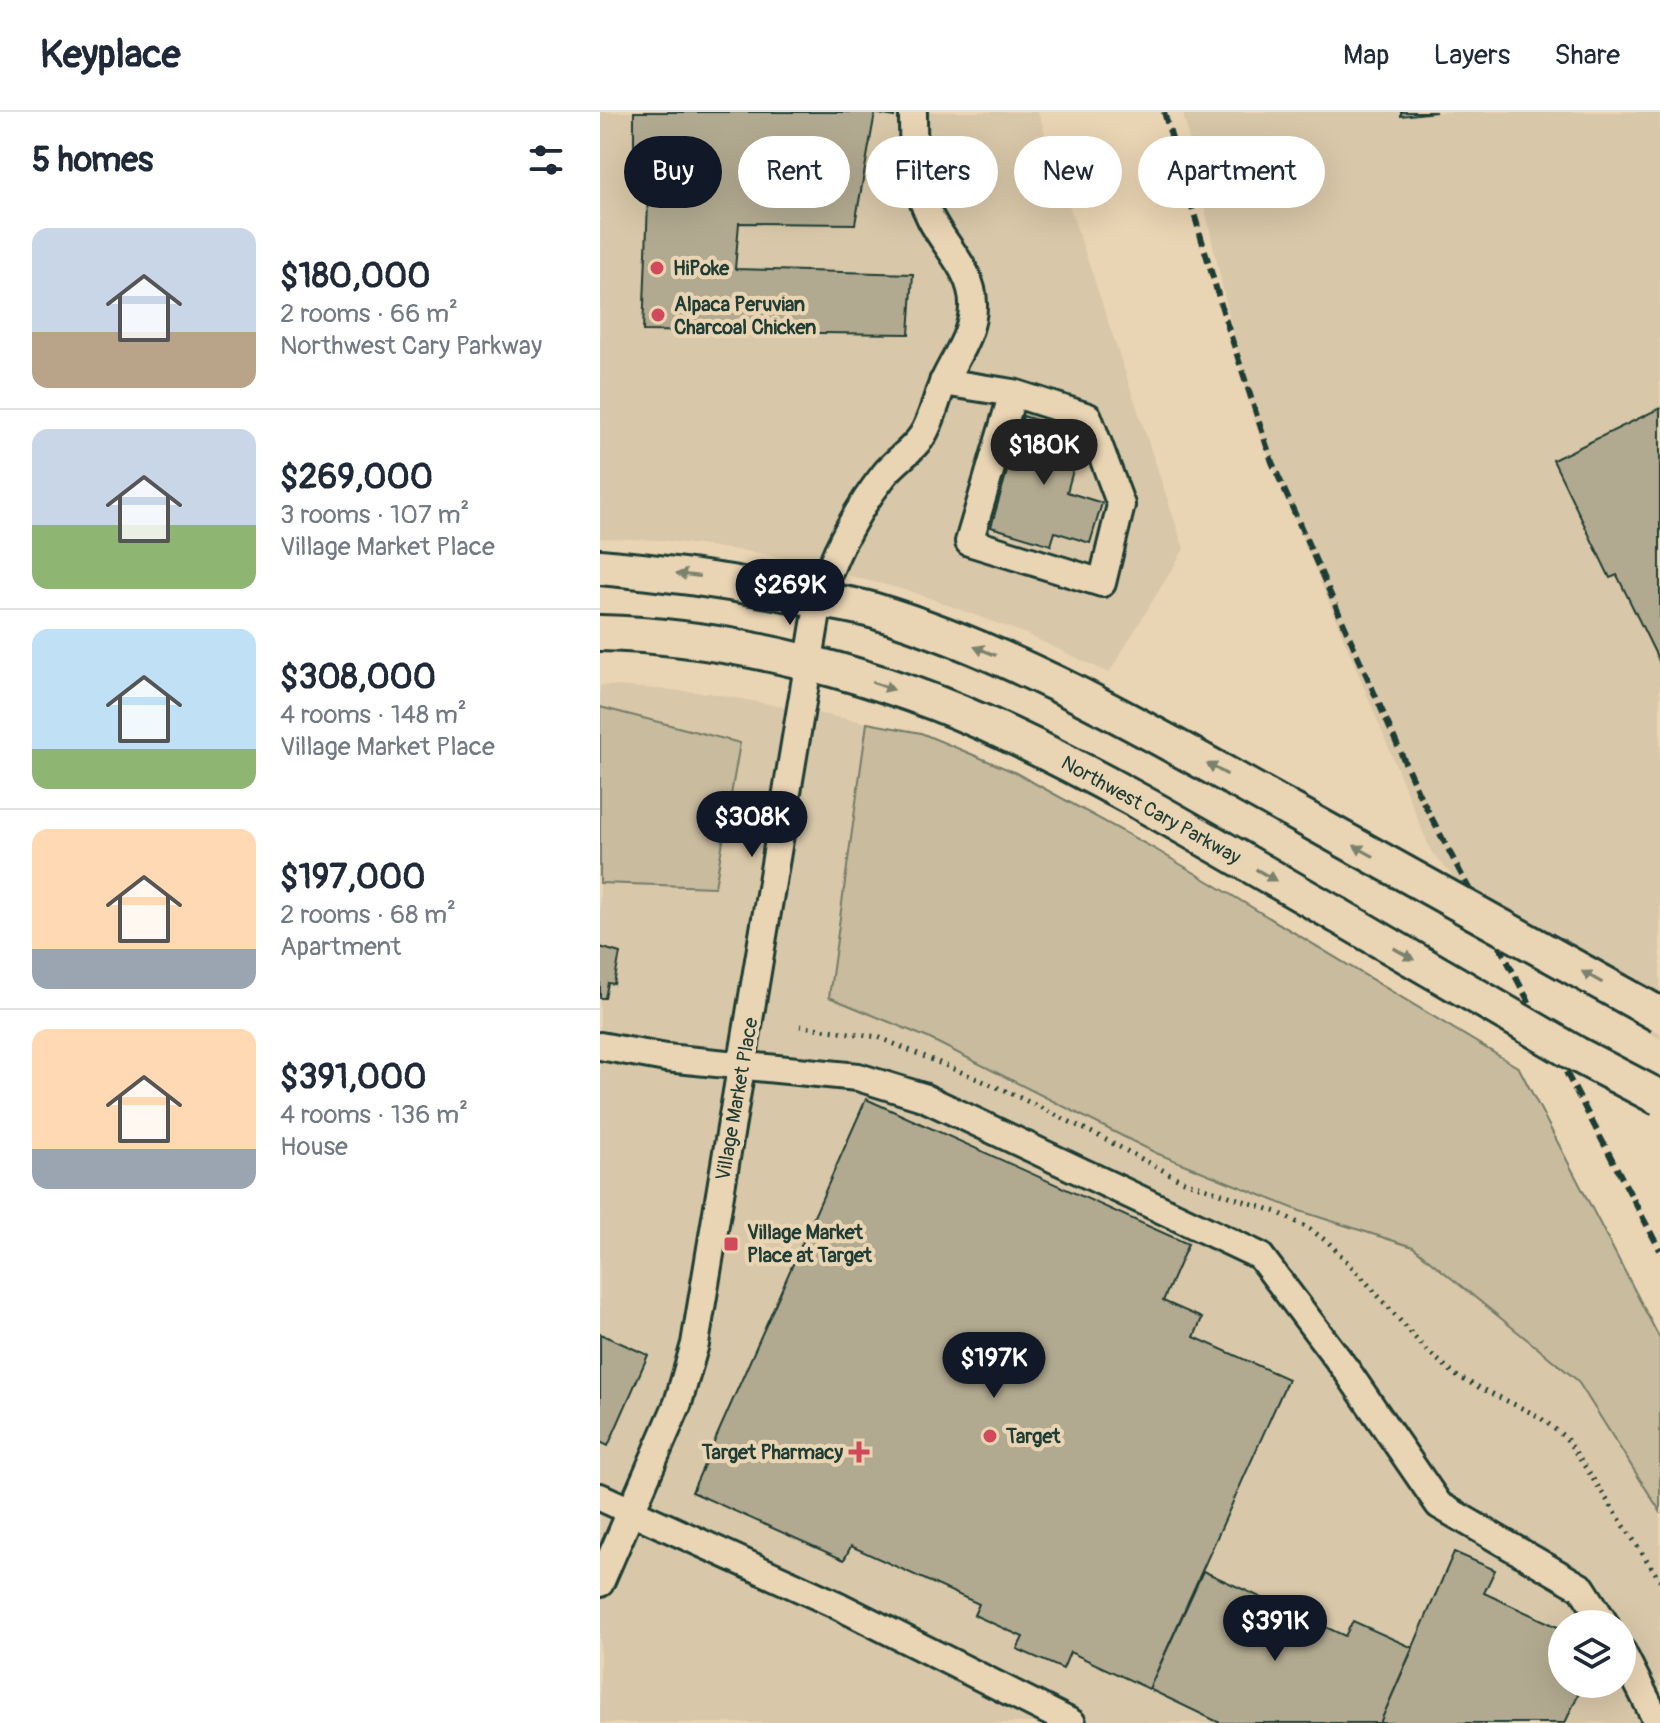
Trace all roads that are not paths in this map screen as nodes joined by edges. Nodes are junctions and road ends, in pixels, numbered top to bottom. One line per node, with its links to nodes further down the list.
1 (913, 112): 2 (street, Village Market Place)
2 (943, 382): 3 (street); 5 (street, Village Market Place)
3 (1013, 393): 3 (street)
4 (600, 567): 5 (main road, one-way to 4)
5 (819, 600): 7 (street, Village Market Place); 8 (main road, one-way to 5, bridge)
6 (600, 633): 7 (main road, Northwest Cary Parkway)
7 (809, 662): 10 (street, Village Market Place); 11 (main road, Northwest Cary Parkway, one-way to 11, bridge)
8 (1660, 1015)
9 (600, 1046): 10 (street)
10 (743, 1064): 13 (street, Village Market Place); 15 (street)
11 (1660, 1098)
12 (600, 1497): 13 (street)
13 (633, 1510): 14 (street, Village Market Place); 17 (street)
14 (600, 1583)
15 (1596, 1610)
16 (1636, 1680): 18 (street)
17 (1072, 1723)
18 (1658, 1723)

